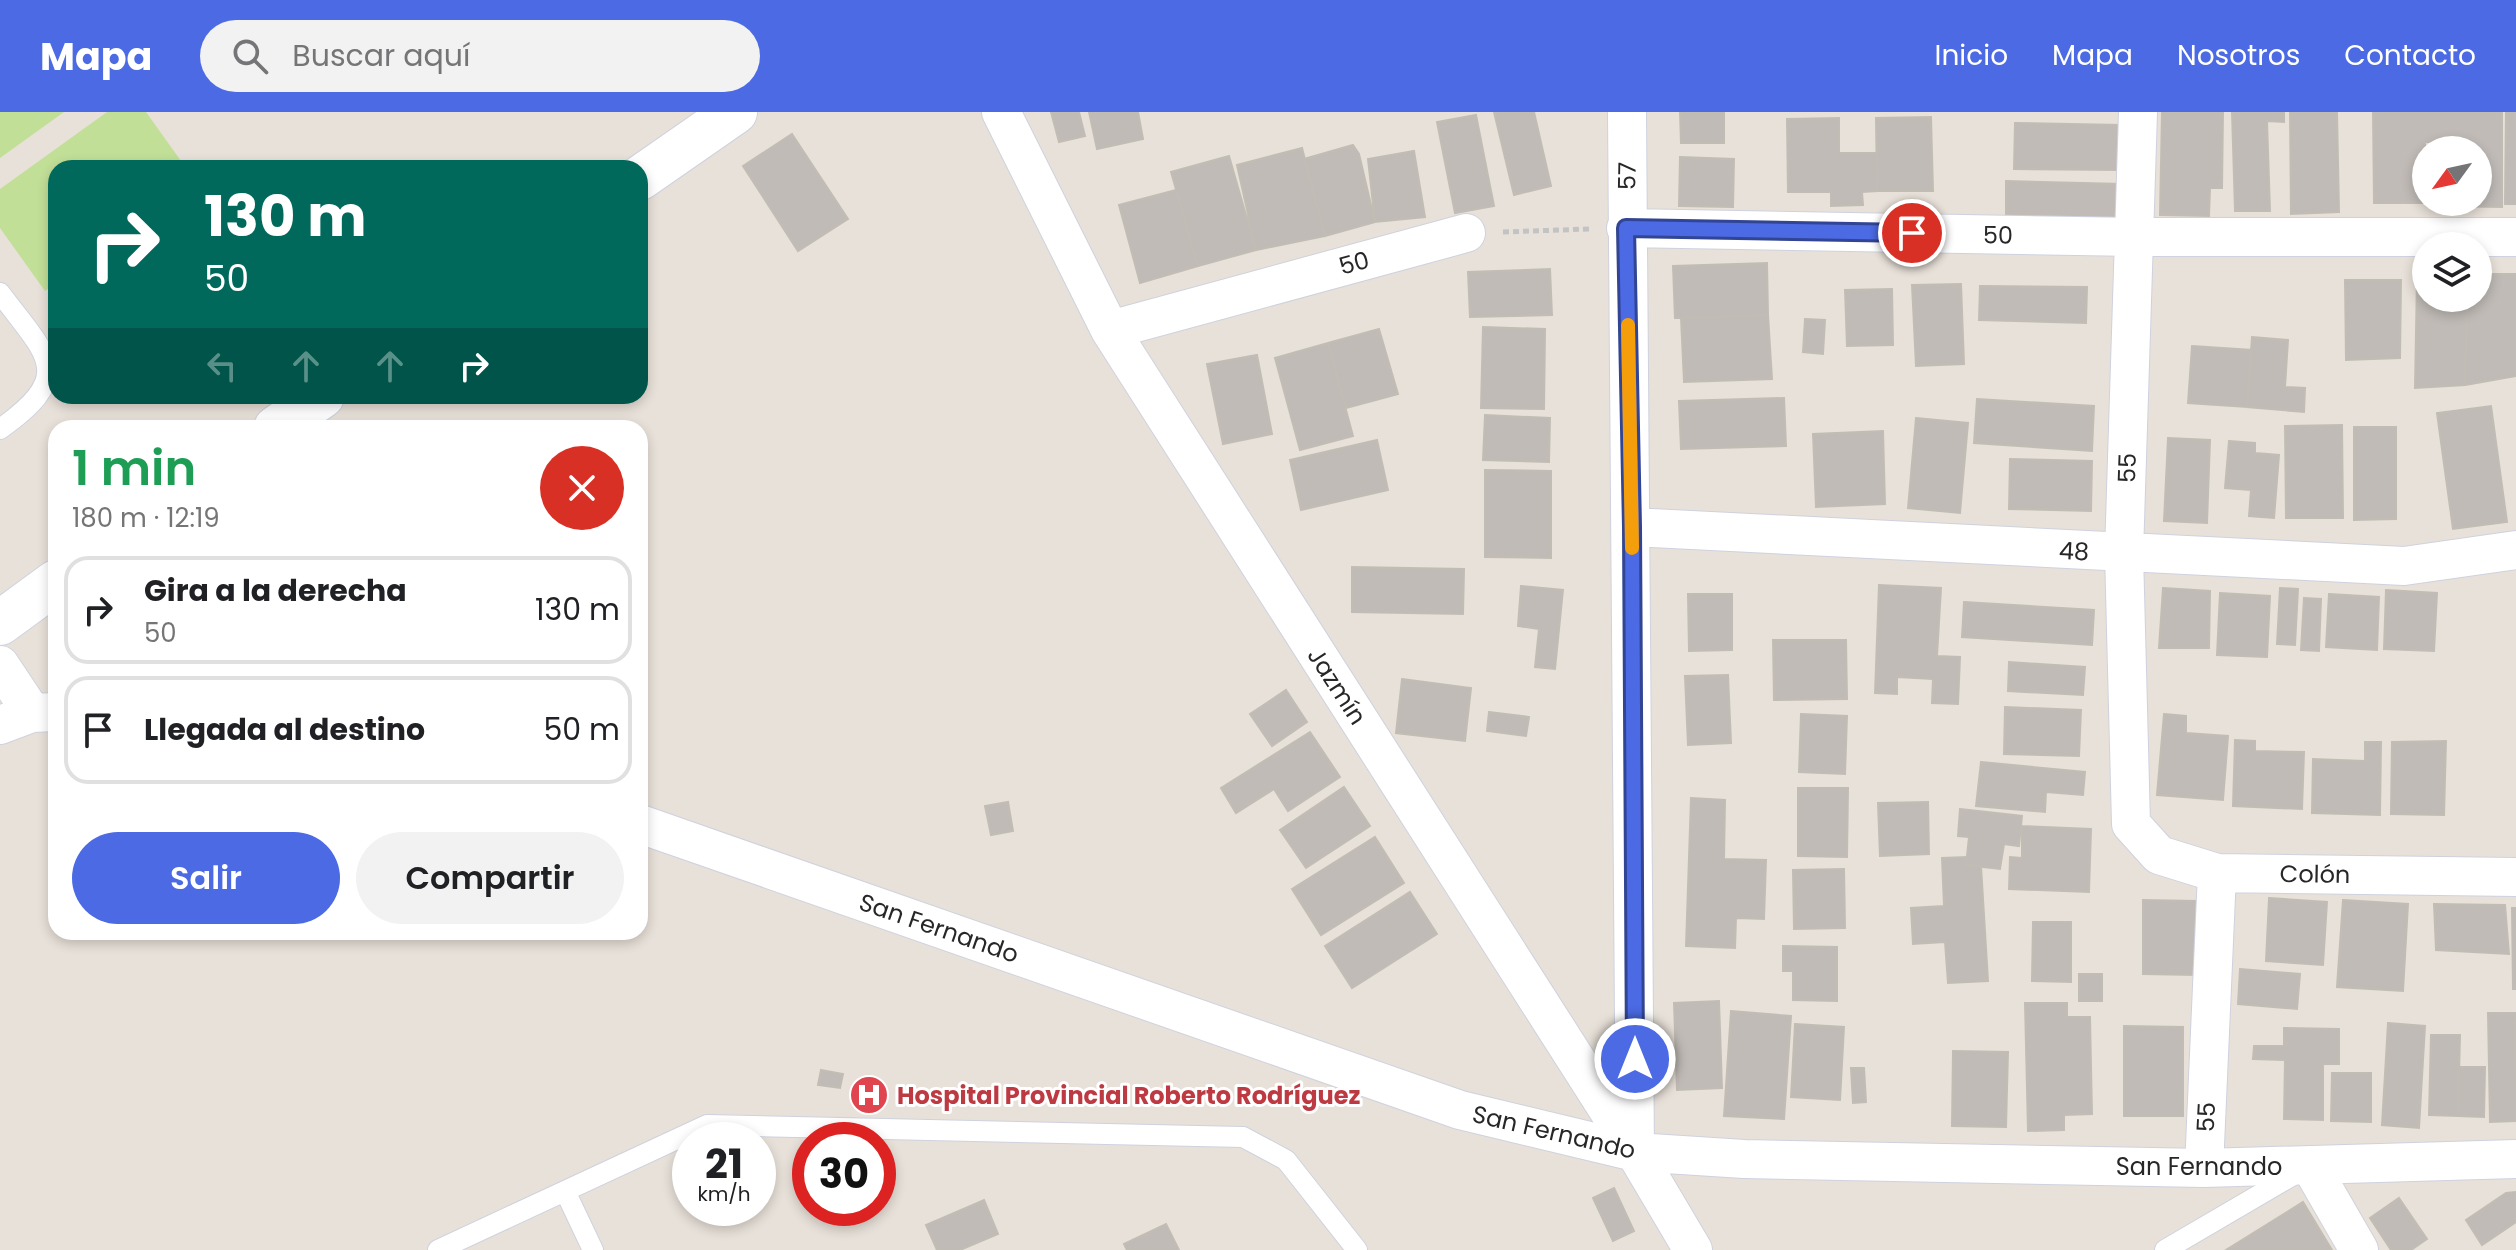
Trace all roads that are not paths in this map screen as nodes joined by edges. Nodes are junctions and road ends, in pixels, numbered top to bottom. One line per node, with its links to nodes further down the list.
1 (735, 112): 5 (main road)
2 (1001, 112): 11 (street, Jazmín)
3 (1627, 112): 6 (street, 57)
4 (2138, 112): 8 (street, 55)
5 (648, 172)
6 (1626, 228): 8 (street, 50); 15 (street, 57)
7 (1466, 233): 11 (street, 50)
8 (2135, 237): 9 (street, 50); 17 (street, 55)
9 (2516, 237)
10 (0, 293): 14 (lane)
11 (1110, 330): 26 (street, Jazmín)
12 (310, 404): 13 (main road)
13 (288, 420)
14 (0, 429)
15 (1632, 527): 17 (street, 48); 26 (street, 57)
16 (2516, 550): 17 (street, 48)
17 (2124, 553): 22 (street, 55)
18 (48, 588): 19 (main road)
19 (0, 623)
20 (0, 665): 21 (street)
21 (29, 717)
22 (2131, 824): 24 (street, Colón)
23 (648, 827): 26 (street, San Fernando)
24 (2217, 873): 25 (street, Colón); 29 (street, 55)
25 (2516, 877)
26 (1635, 1152): 29 (street, San Fernando); 34 (street, Jazmín)
27 (2516, 1159): 28 (street, San Fernando)
28 (2310, 1165): 29 (street, San Fernando); 35 (lane); 36 (street)
29 (2204, 1168)
30 (565, 1191): 31 (lane); 32 (lane); 33 (lane)
31 (438, 1250)
32 (593, 1250)
33 (1357, 1250)
34 (1693, 1250)
35 (2165, 1250)
36 (2359, 1250)

